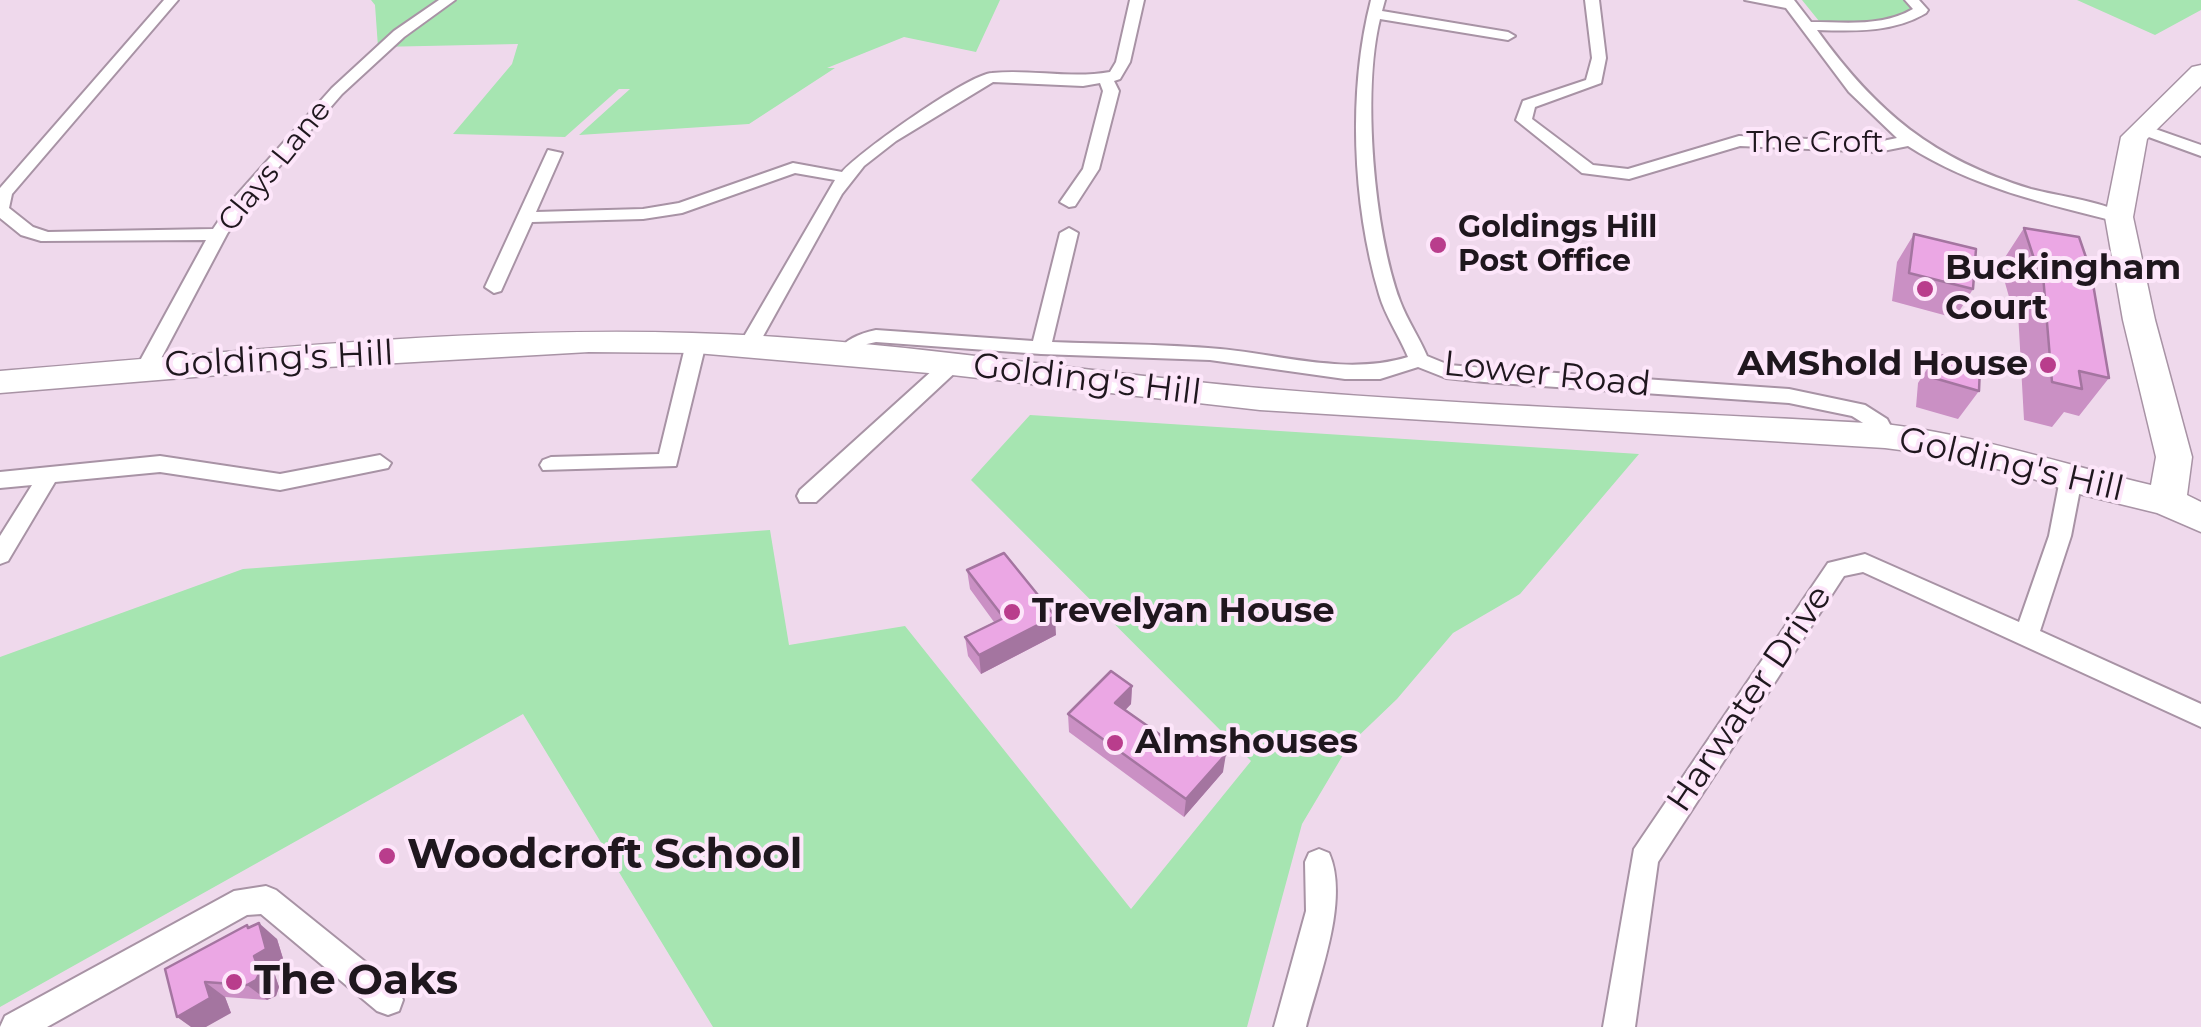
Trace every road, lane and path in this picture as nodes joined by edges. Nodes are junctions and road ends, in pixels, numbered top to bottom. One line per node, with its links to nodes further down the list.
1 (171, 0): 18 (street)
2 (448, 0): 25 (street, Clays Lane)
3 (1137, 0): 12 (street)
4 (1592, 0): 15 (street, The Croft)
5 (1752, 0): 7 (street)
6 (1912, 0): 9 (street)
7 (1788, 2): 9 (street)
8 (1375, 7): 10 (street); 31 (street)
9 (1808, 26): 15 (street)
10 (1508, 36)
11 (2201, 72): 13 (main road)
12 (1106, 79): 20 (street); 21 (street)
13 (2141, 128): 16 (street); 23 (main road)
14 (2201, 132): 16 (street)
15 (1912, 140): 23 (street)
16 (2194, 148)
17 (554, 153): 22 (street)
18 (30, 160): 19 (street); 25 (street)
19 (0, 162)
20 (845, 178): 22 (street); 28 (street)
21 (1069, 202)
22 (528, 217): 26 (street)
23 (2119, 218): 42 (main road)
24 (1070, 232): 29 (street)
25 (218, 234): 33 (street, Clays Lane)
26 (494, 286)
27 (696, 342): 28 (main road, Golding's Hill); 33 (main road, Golding's Hill); 37 (street)
28 (749, 345): 30 (main road, Golding's Hill)
29 (1041, 348): 30 (street, Lower Road); 31 (street, Lower Road)
30 (846, 354): 32 (main road, Golding's Hill)
31 (1419, 360): 35 (street, Lower Road)
32 (952, 364): 35 (main road, Golding's Hill); 41 (street)
33 (146, 368): 34 (main road, Golding's Hill)
34 (0, 382)
35 (1885, 436): 39 (main road, Golding's Hill)
36 (380, 464): 38 (street)
37 (551, 465)
38 (48, 476): 40 (street); 44 (street)
39 (2071, 479): 42 (main road, Golding's Hill); 45 (street)
40 (0, 480)
41 (808, 496)
42 (2167, 502): 43 (main road, Golding's Hill)
43 (2201, 518)
44 (0, 555)
45 (2026, 636): 46 (street, Harwater Drive); 51 (street, Harwater Drive)
46 (2201, 716)
47 (1320, 862): 50 (street)
48 (388, 1000): 49 (street)
49 (29, 1024)
50 (1290, 1027)
51 (1619, 1027)

